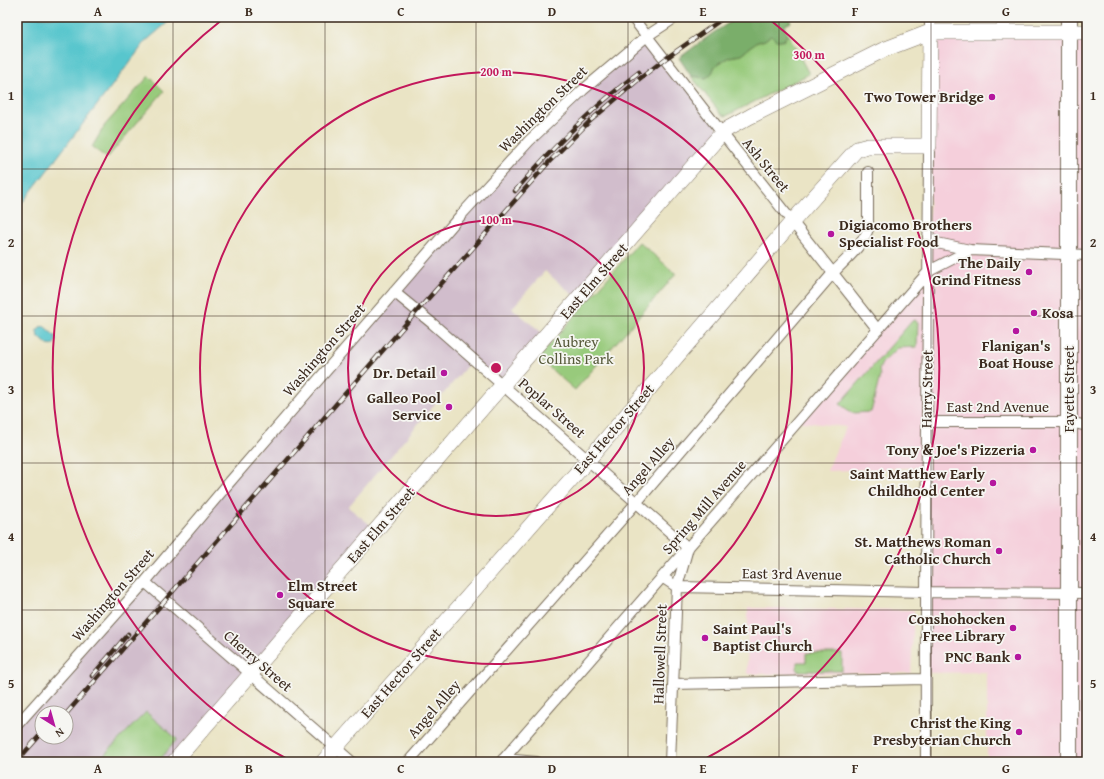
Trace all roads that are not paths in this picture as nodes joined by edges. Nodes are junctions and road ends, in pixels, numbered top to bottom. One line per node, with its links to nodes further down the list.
1 (632, 17): 6 (street, Ash Street)
2 (676, 17): 6 (street, Washington Street)
3 (930, 24): 4 (main road, East Elm Street); 7 (main road, East Elm Street); 8 (main road, Harry Street)
4 (1069, 24): 5 (main road, East Elm Street); 13 (main road, Fayette Street)
5 (1087, 32)
6 (647, 36): 7 (street, Ash Street); 17 (street, Washington Street)
7 (722, 133): 10 (street, Ash Street); 19 (main road, East Elm Street)
8 (929, 146): 10 (main road, East Hector Street); 11 (street, Harry Street)
9 (868, 172): 16 (street, Angel Alley)
10 (792, 222): 16 (street, Ash Street); 24 (main road, East Hector Street)
11 (928, 237): 12 (street); 15 (street, Harry Street)
12 (970, 250): 13 (street); 15 (street)
13 (1068, 255): 14 (street); 22 (main road, Fayette Street)
14 (1087, 255)
15 (929, 271): 18 (street, Spring Mill Avenue); 21 (street, Harry Street)
16 (833, 273): 18 (street, Ash Street); 25 (street, Angel Alley)
17 (394, 292): 19 (street, Poplar Street); 28 (street, Washington Street)
18 (878, 330): 26 (street, Spring Mill Avenue)
19 (503, 385): 24 (street, Poplar Street); 33 (main road, East Elm Street)
20 (1087, 417): 22 (street)
21 (927, 422): 22 (street, East 2nd Avenue); 30 (street, Harry Street)
22 (1070, 422): 23 (street); 32 (main road, Fayette Street)
23 (1087, 426)
24 (588, 460): 25 (street, Poplar Street); 37 (main road, East Hector Street)
25 (636, 502): 26 (street, Poplar Street); 42 (street, Angel Alley)
26 (688, 548): 27 (street, Spring Mill Avenue); 29 (street, Hallowell Street)
27 (662, 577): 29 (street); 38 (street, Spring Mill Avenue)
28 (145, 582): 33 (street, Cherry Street); 36 (street, Washington Street)
29 (677, 587): 30 (street, East 3rd Avenue); 35 (street, Hallowell Street)
30 (926, 592): 32 (street, East 3rd Avenue); 34 (street, Harry Street)
31 (1087, 593): 32 (street, East 3rd Avenue)
32 (1069, 594): 46 (main road, Fayette Street)
33 (251, 675): 37 (street, Cherry Street); 39 (main road, East Elm Street)
34 (926, 679): 35 (street); 45 (street, Harry Street)
35 (674, 684): 44 (street, Hallowell Street)
36 (17, 725)
37 (336, 748): 40 (main road, East Hector Street); 41 (street, Cherry Street)
38 (502, 761): 43 (street)
39 (174, 762)
40 (324, 762)
41 (352, 762)
42 (408, 762)
43 (537, 762)
44 (670, 762)
45 (926, 762)
46 (1069, 762)

